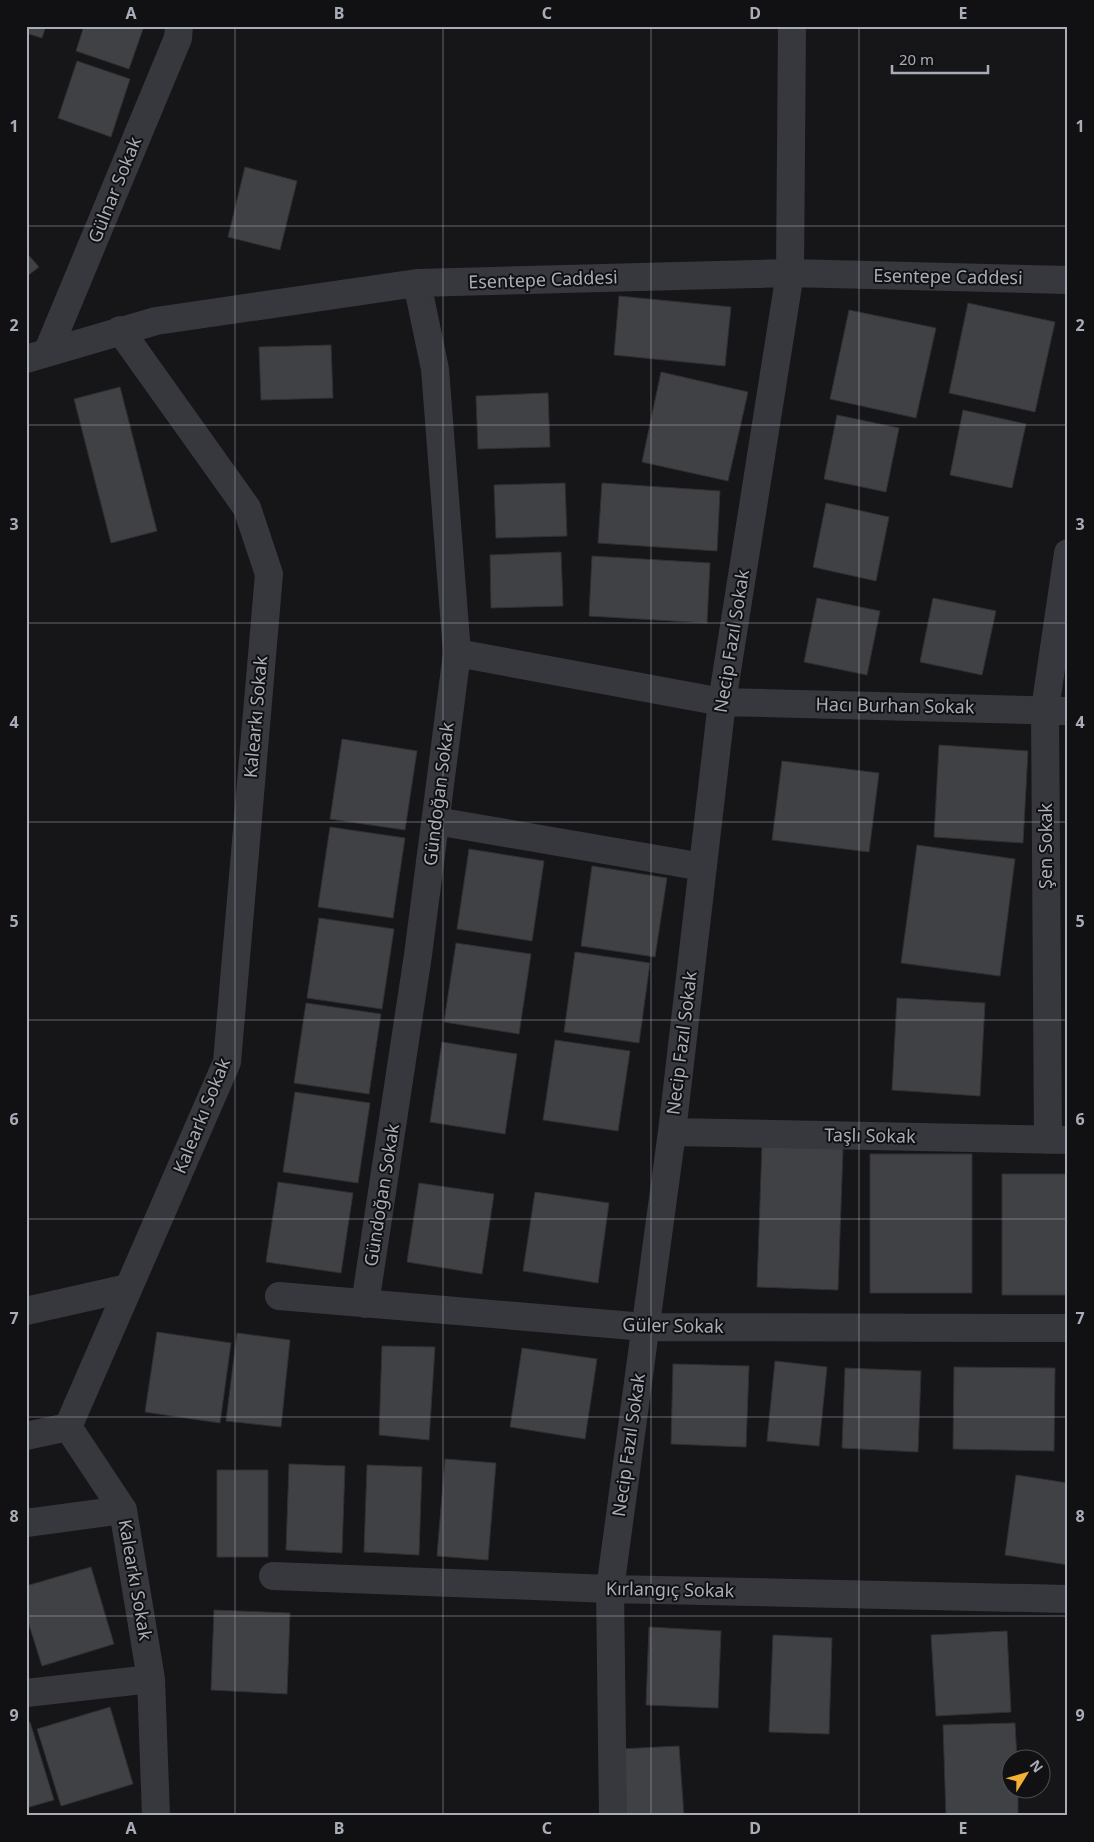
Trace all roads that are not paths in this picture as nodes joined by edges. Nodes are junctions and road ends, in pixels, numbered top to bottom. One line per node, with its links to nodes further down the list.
1 (179, 26): 7 (street, Gülnar Sokak)
2 (792, 26): 3 (street, Necip Fazıl Sokak)
3 (790, 274): 4 (street, Esentepe Caddesi); 5 (street, Esentepe Caddesi); 10 (street, Necip Fazıl Sokak)
4 (1068, 280)
5 (418, 284): 6 (street, Esentepe Caddesi); 9 (street, Gündoğan Sokak)
6 (120, 330): 7 (street, Esentepe Caddesi); 16 (street, Kalearkı Sokak)
7 (37, 356)
8 (1068, 553): 11 (street, Şen Sokak)
9 (457, 653): 10 (street, Hacı Burhan Sokak); 12 (street, Gündoğan Sokak)
10 (722, 702): 11 (street, Hacı Burhan Sokak); 13 (street, Necip Fazıl Sokak)
11 (1056, 710): 15 (street, Şen Sokak)
12 (436, 821): 13 (street); 18 (street, Gündoğan Sokak)
13 (703, 867): 14 (street, Necip Fazıl Sokak)
14 (672, 1132): 15 (street, Taşlı Sokak); 20 (street, Necip Fazıl Sokak)
15 (1058, 1140)
16 (128, 1288): 19 (street); 22 (street, Kalearkı Sokak)
17 (279, 1296): 18 (street, Güler Sokak)
18 (365, 1304): 20 (street, Güler Sokak)
19 (26, 1311)
20 (645, 1327): 21 (street, Güler Sokak); 27 (street, Necip Fazıl Sokak)
21 (1068, 1328)
22 (68, 1427): 23 (street); 24 (street, Kalearkı Sokak)
23 (26, 1436)
24 (123, 1510): 25 (street); 29 (street, Kalearkı Sokak)
25 (26, 1522)
26 (273, 1576): 27 (street, Kırlangıç Sokak)
27 (610, 1588): 28 (street, Kırlangıç Sokak); 32 (street, Necip Fazıl Sokak)
28 (1068, 1599)
29 (151, 1679): 30 (street); 31 (street, Kalearkı Sokak)
30 (26, 1693)
31 (156, 1816)
32 (613, 1816)

